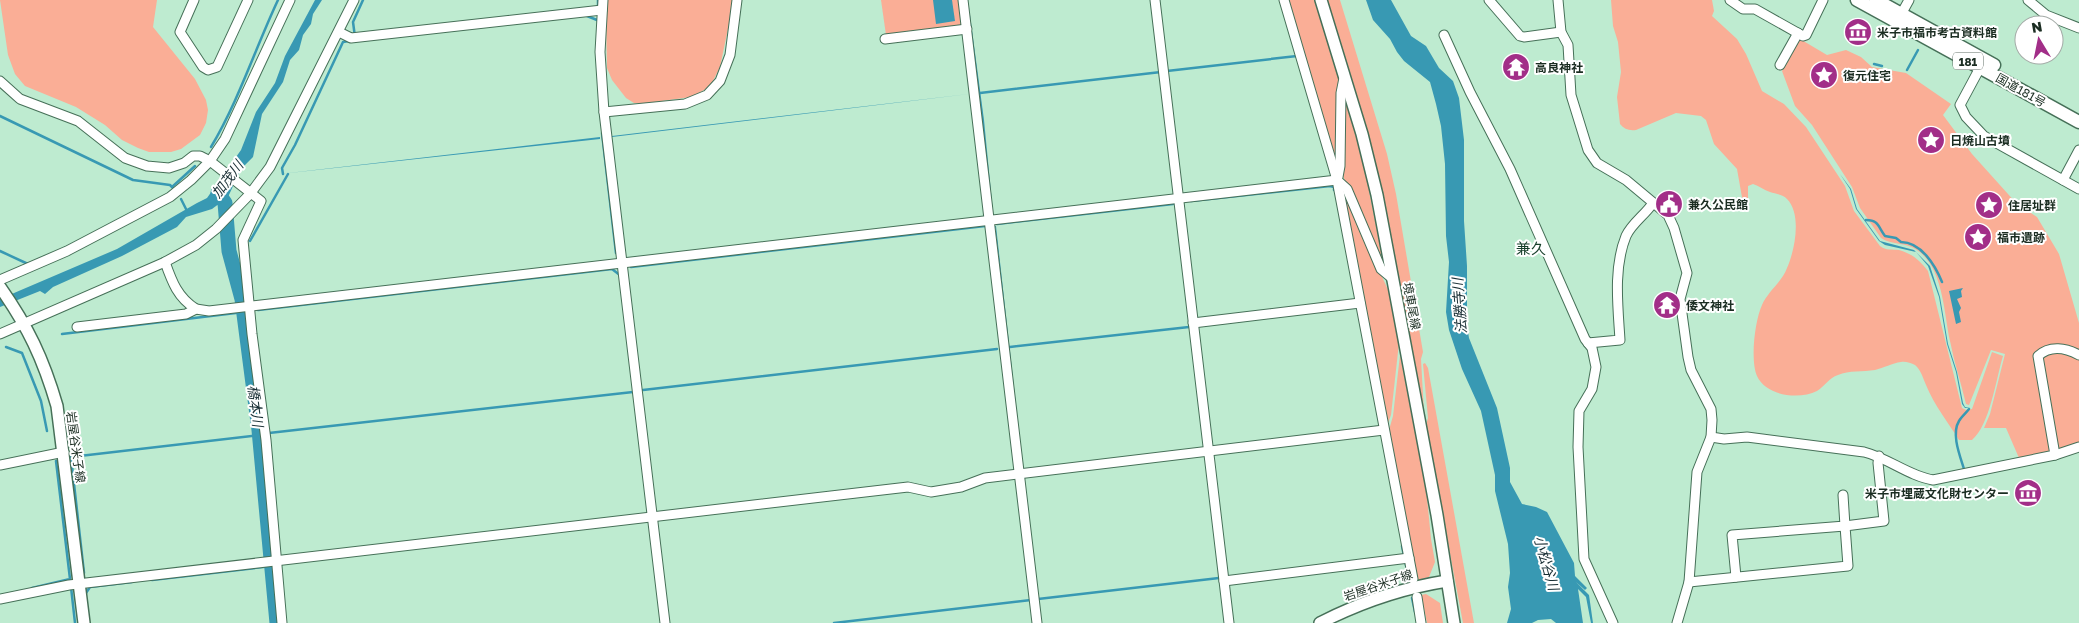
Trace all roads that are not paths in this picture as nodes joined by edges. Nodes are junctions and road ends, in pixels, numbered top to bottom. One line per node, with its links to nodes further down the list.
1 (194, 0): 2 (street)
2 (248, 0)
3 (290, 0): 36 (street)
4 (354, 0): 23 (street)
5 (603, 0): 19 (street)
6 (737, 0): 32 (street)
7 (963, 0): 21 (street)
8 (1155, 0): 41 (street)
9 (1284, 0): 37 (street)
10 (1321, 0): 30 (main road, 境車尾線)
11 (1489, 0): 24 (street)
12 (1558, 0): 24 (street)
13 (1730, 0): 25 (street)
14 (1823, 0): 25 (street)
15 (1857, 0): 20 (highway, 国道181号 / 181)
16 (1876, 0): 20 (highway, 国道181号 / 181)
17 (1909, 0): 20 (street)
18 (2028, 0): 22 (street)
19 (602, 10): 23 (street); 32 (street)
20 (1899, 18): 28 (highway, 国道181号 / 181)
21 (967, 28): 27 (street); 43 (street)
22 (2079, 28)
23 (339, 32): 40 (street)
24 (1561, 32): 42 (street)
25 (1798, 33): 29 (street)
26 (1444, 35): 56 (street)
27 (884, 39)
28 (1982, 63): 33 (highway, 国道181号 / 181); 34 (highway, 国道181号 / 181); 38 (street)
29 (1780, 65)
30 (1345, 76): 37 (street); 46 (main road, 境車尾線)
31 (0, 81): 36 (street)
32 (604, 112): 45 (street)
33 (2079, 113)
34 (2079, 122)
35 (2079, 150): 38 (street)
36 (210, 161): 40 (street); 47 (street)
37 (1337, 180): 41 (street); 46 (street); 49 (street)
38 (2064, 180): 39 (street)
39 (2079, 189)
40 (250, 194): 44 (street); 50 (street)
41 (1179, 197): 43 (street); 53 (street)
42 (1653, 203): 56 (street); 59 (street)
43 (990, 219): 45 (street); 66 (street)
44 (165, 262): 51 (street); 52 (street)
45 (622, 263): 50 (street); 68 (street)
46 (1393, 279): 75 (main road, 境車尾線)
47 (0, 280)
48 (0, 287): 52 (main road, 岩屋谷米子線)
49 (1360, 303): 53 (street); 58 (street)
50 (245, 307): 51 (street); 71 (street)
51 (196, 310): 54 (street)
52 (22, 319): 55 (street); 62 (main road, 岩屋谷米子線)
53 (1193, 323): 61 (street)
54 (77, 327)
55 (0, 334)
56 (1588, 343): 88 (street)
57 (2079, 355): 63 (street)
58 (1384, 430): 61 (street); 70 (street)
59 (1711, 438): 64 (street); 76 (street)
60 (2079, 447): 63 (street)
61 (1208, 451): 66 (street); 74 (street)
62 (64, 452): 65 (street); 77 (main road, 岩屋谷米子線)
63 (2055, 455): 64 (street)
64 (1879, 456): 69 (street)
65 (0, 466)
66 (1020, 473): 68 (street); 83 (street)
67 (1843, 495): 69 (street)
68 (653, 516): 71 (street); 82 (street)
69 (1845, 526): 72 (street); 72 (street)
70 (1409, 558): 73 (street); 74 (street)
71 (273, 560): 77 (street); 81 (street)
72 (1736, 577): 76 (street)
73 (1413, 579)
74 (1224, 581): 84 (street)
75 (1447, 581): 85 (main road, 岩屋谷米子線); 87 (main road, 境車尾線)
76 (1689, 582): 89 (street)
77 (79, 584): 79 (street); 80 (main road, 岩屋谷米子線)
78 (1417, 597): 86 (street)
79 (0, 599)
80 (84, 623)
81 (282, 623)
82 (665, 623)
83 (1037, 623)
84 (1229, 623)
85 (1320, 623)
86 (1421, 623)
87 (1454, 623)
88 (1613, 623)
89 (1678, 623)

